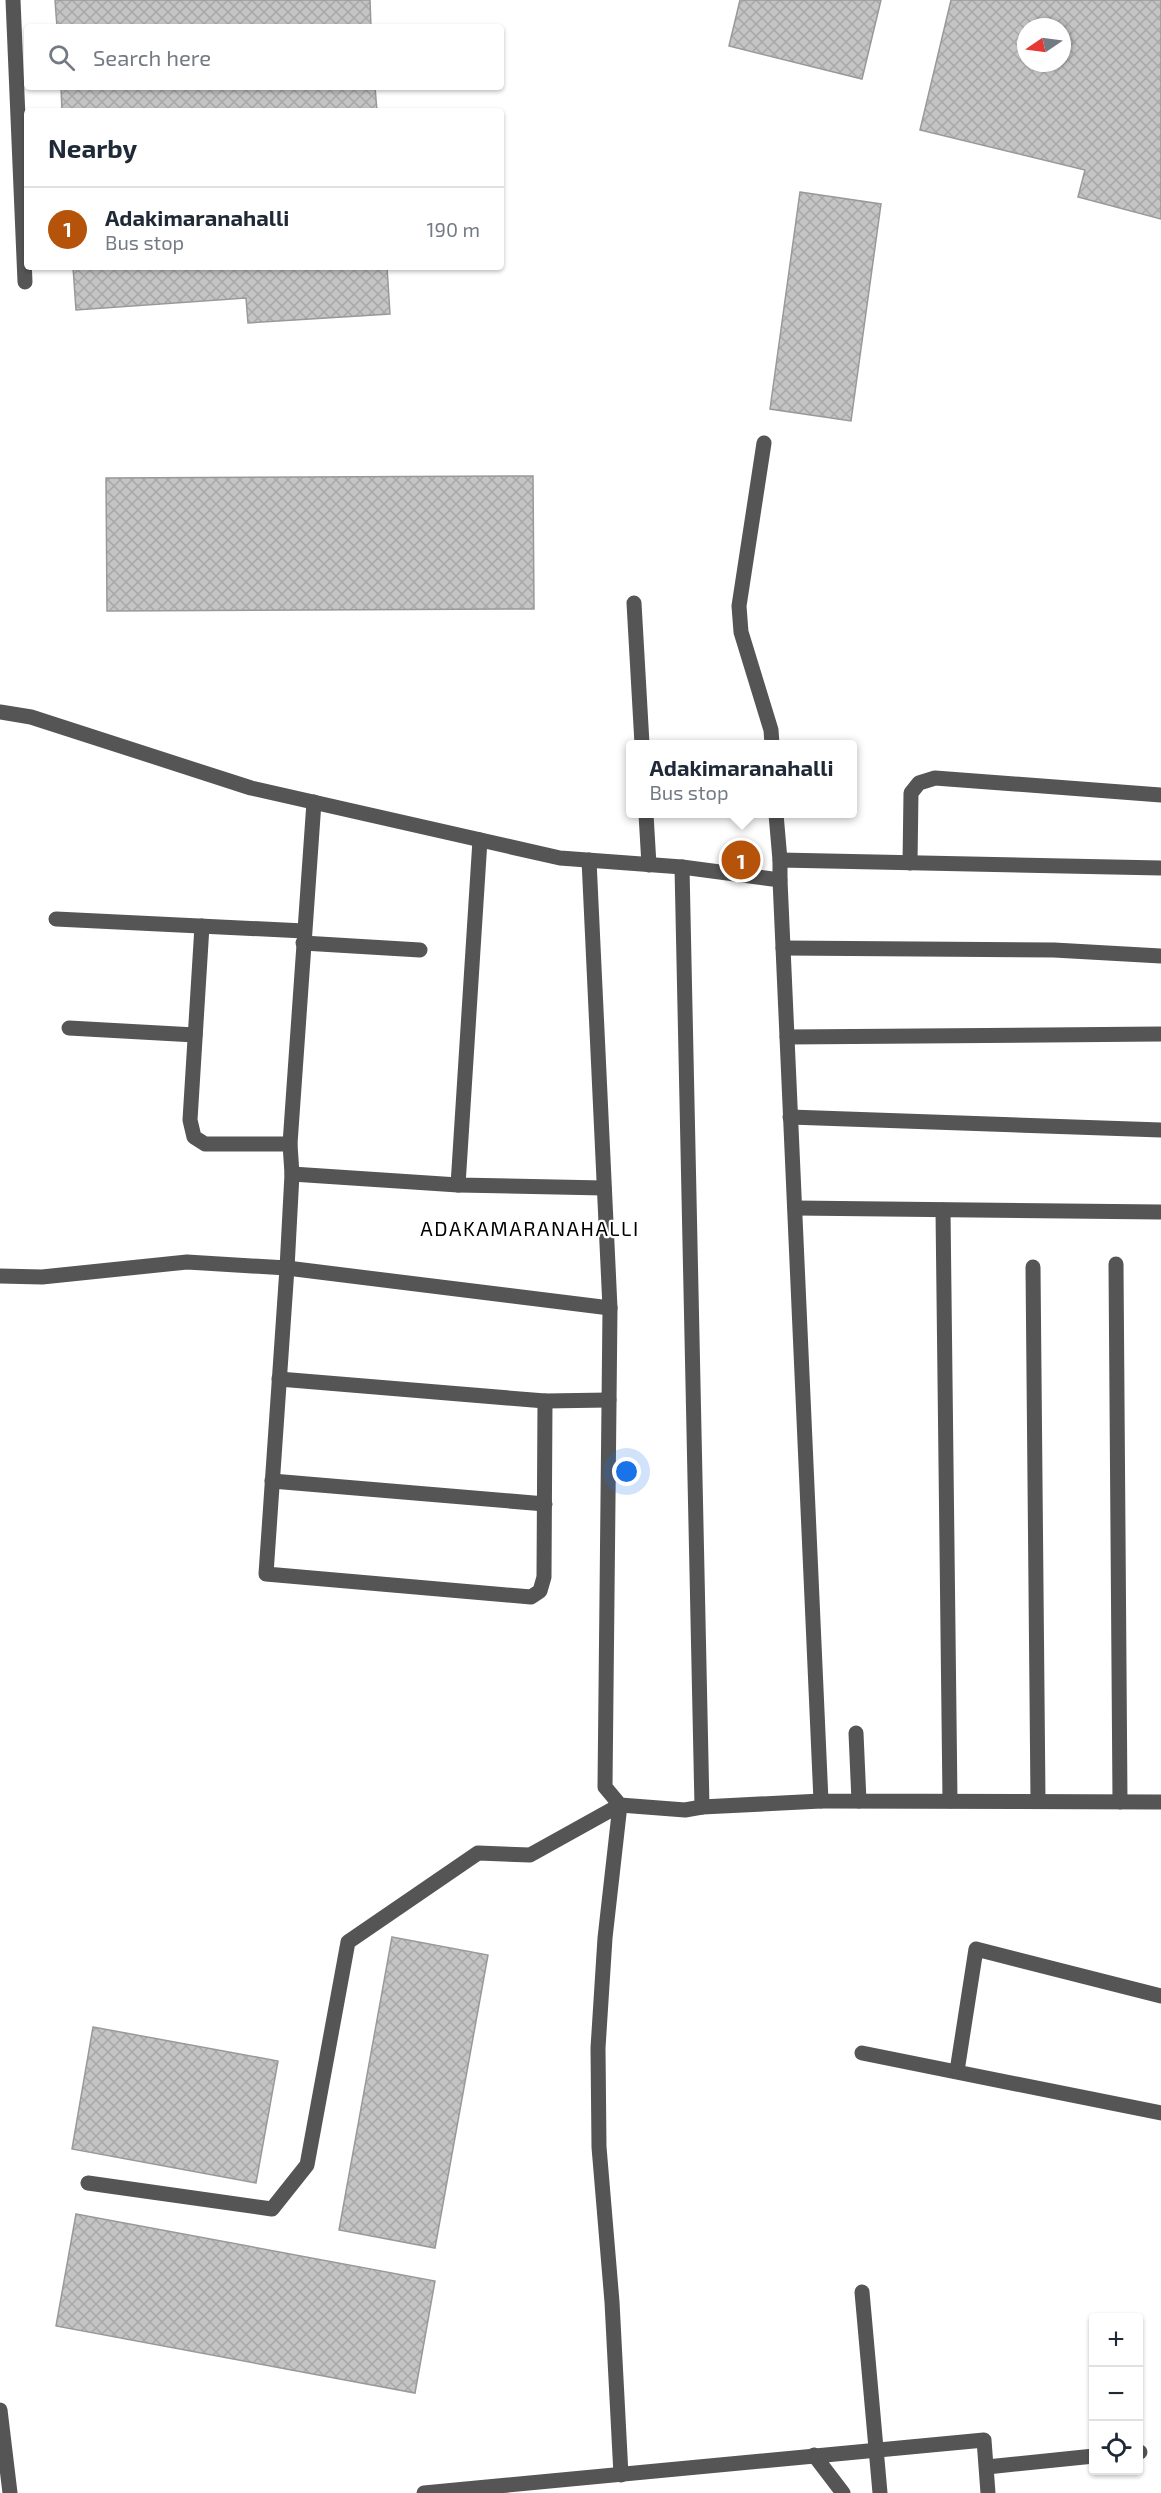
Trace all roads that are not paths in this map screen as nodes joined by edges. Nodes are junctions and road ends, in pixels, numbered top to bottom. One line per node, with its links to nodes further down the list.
1 (13, 0): 2 (street)
2 (24, 258)
3 (24, 270): 4 (street)
4 (25, 282)
5 (764, 443): 9 (street)
6 (634, 603): 8 (street)
7 (0, 712): 11 (street)
8 (642, 740)
9 (772, 740)
10 (1161, 795): 17 (street)
11 (314, 802): 14 (street); 24 (street)
12 (646, 818): 18 (street)
13 (776, 818): 16 (street)
14 (480, 840): 15 (street); 36 (street)
15 (589, 860): 18 (street); 37 (street)
16 (780, 861): 17 (street); 21 (street)
17 (910, 863): 20 (street)
18 (649, 865): 19 (street)
19 (682, 867): 21 (street); 59 (street)
20 (1161, 868)
21 (780, 880): 25 (street)
22 (56, 920): 23 (street)
23 (202, 926): 24 (street); 30 (street)
24 (304, 937): 26 (street); 34 (street)
25 (783, 948): 27 (street); 31 (street)
26 (420, 950)
27 (1161, 956)
28 (69, 1028): 30 (street)
29 (1161, 1034): 31 (street)
30 (195, 1035): 34 (street)
31 (787, 1037): 32 (street)
32 (790, 1117): 33 (street); 38 (street)
33 (1161, 1130)
34 (290, 1144): 35 (street)
35 (292, 1174): 36 (street); 43 (street)
36 (458, 1185): 37 (street)
37 (604, 1188): 45 (street)
38 (795, 1208): 39 (street); 52 (street)
39 (943, 1210): 40 (street); 54 (street)
40 (1161, 1212)
41 (1116, 1264): 56 (street)
42 (1033, 1267): 55 (street)
43 (287, 1268): 44 (street); 45 (street); 46 (street)
44 (0, 1276)
45 (610, 1308): 47 (street)
46 (279, 1379): 48 (street); 49 (street)
47 (609, 1400): 48 (street); 58 (street)
48 (545, 1401): 50 (street)
49 (272, 1480): 50 (street); 50 (street)
50 (545, 1504)
51 (856, 1733): 53 (street)
52 (821, 1801): 53 (street); 59 (street)
53 (859, 1801): 54 (street)
54 (950, 1801): 55 (street)
55 (1038, 1801): 56 (street)
56 (1120, 1802): 57 (street)
57 (1161, 1802)
58 (620, 1805): 59 (street); 64 (street); 71 (street)
59 (702, 1807)
60 (1161, 1996): 62 (street)
61 (862, 2053): 62 (street)
62 (957, 2071): 63 (street)
63 (1161, 2113)
64 (88, 2183)
65 (862, 2292): 67 (street)
66 (0, 2410): 73 (street)
67 (876, 2449): 68 (street); 70 (street); 76 (street)
68 (814, 2455): 71 (street); 75 (street)
69 (1089, 2457): 70 (street)
70 (987, 2467): 77 (street)
71 (621, 2475): 72 (street)
72 (444, 2492): 74 (street)
73 (10, 2493)
74 (424, 2493)
75 (843, 2493)
76 (880, 2493)
77 (988, 2493)

